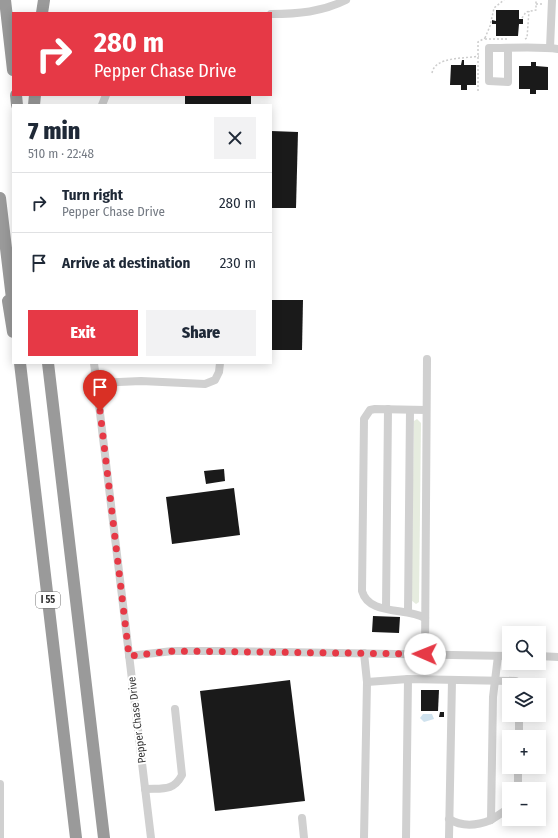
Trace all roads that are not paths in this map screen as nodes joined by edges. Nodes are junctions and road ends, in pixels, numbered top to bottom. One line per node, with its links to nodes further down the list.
1 (4, 0): 9 (highway)
2 (44, 0): 5 (highway)
3 (346, 0): 6 (street)
4 (552, 0): 8 (street)
5 (42, 12)
6 (272, 14)
7 (510, 48): 7 (street); 8 (street)
8 (554, 49)
9 (12, 62)
10 (0, 198): 12 (highway)
11 (0, 248): 13 (highway)
12 (12, 299)
13 (12, 326)
14 (427, 359): 22 (street)
15 (19, 364): 46 (highway, I 55)
16 (48, 364): 47 (highway, I 55)
17 (94, 364): 19 (street, Pepper Chase Drive)
18 (220, 364): 19 (street)
19 (97, 383): 28 (street, Pepper Chase Drive)
20 (388, 409): 21 (street); 23 (street); 23 (street)
21 (410, 410): 22 (street); 24 (street)
22 (426, 410): 25 (street)
23 (386, 608): 24 (street)
24 (408, 612): 25 (street)
25 (425, 618): 27 (street)
26 (364, 653): 27 (street); 28 (street); 37 (street)
27 (425, 654): 29 (street)
28 (129, 656): 40 (street, Pepper Chase Drive)
29 (498, 656): 30 (street); 35 (street)
30 (502, 656)
31 (546, 656): 32 (street)
32 (558, 657)
33 (408, 679): 34 (street); 37 (street); 51 (street)
34 (452, 680): 35 (street); 43 (street)
35 (495, 680): 36 (street); 44 (street)
36 (502, 680)
37 (367, 682): 50 (street)
38 (175, 709): 40 (street)
39 (0, 784): 45 (street)
40 (145, 789): 48 (street, Pepper Chase Drive)
41 (502, 812): 44 (street)
42 (302, 818): 49 (street)
43 (449, 819): 44 (street); 52 (street)
44 (490, 820)
45 (0, 838)
46 (76, 838)
47 (104, 838)
48 (151, 838)
49 (304, 838)
50 (364, 838)
51 (406, 838)
52 (449, 838)

